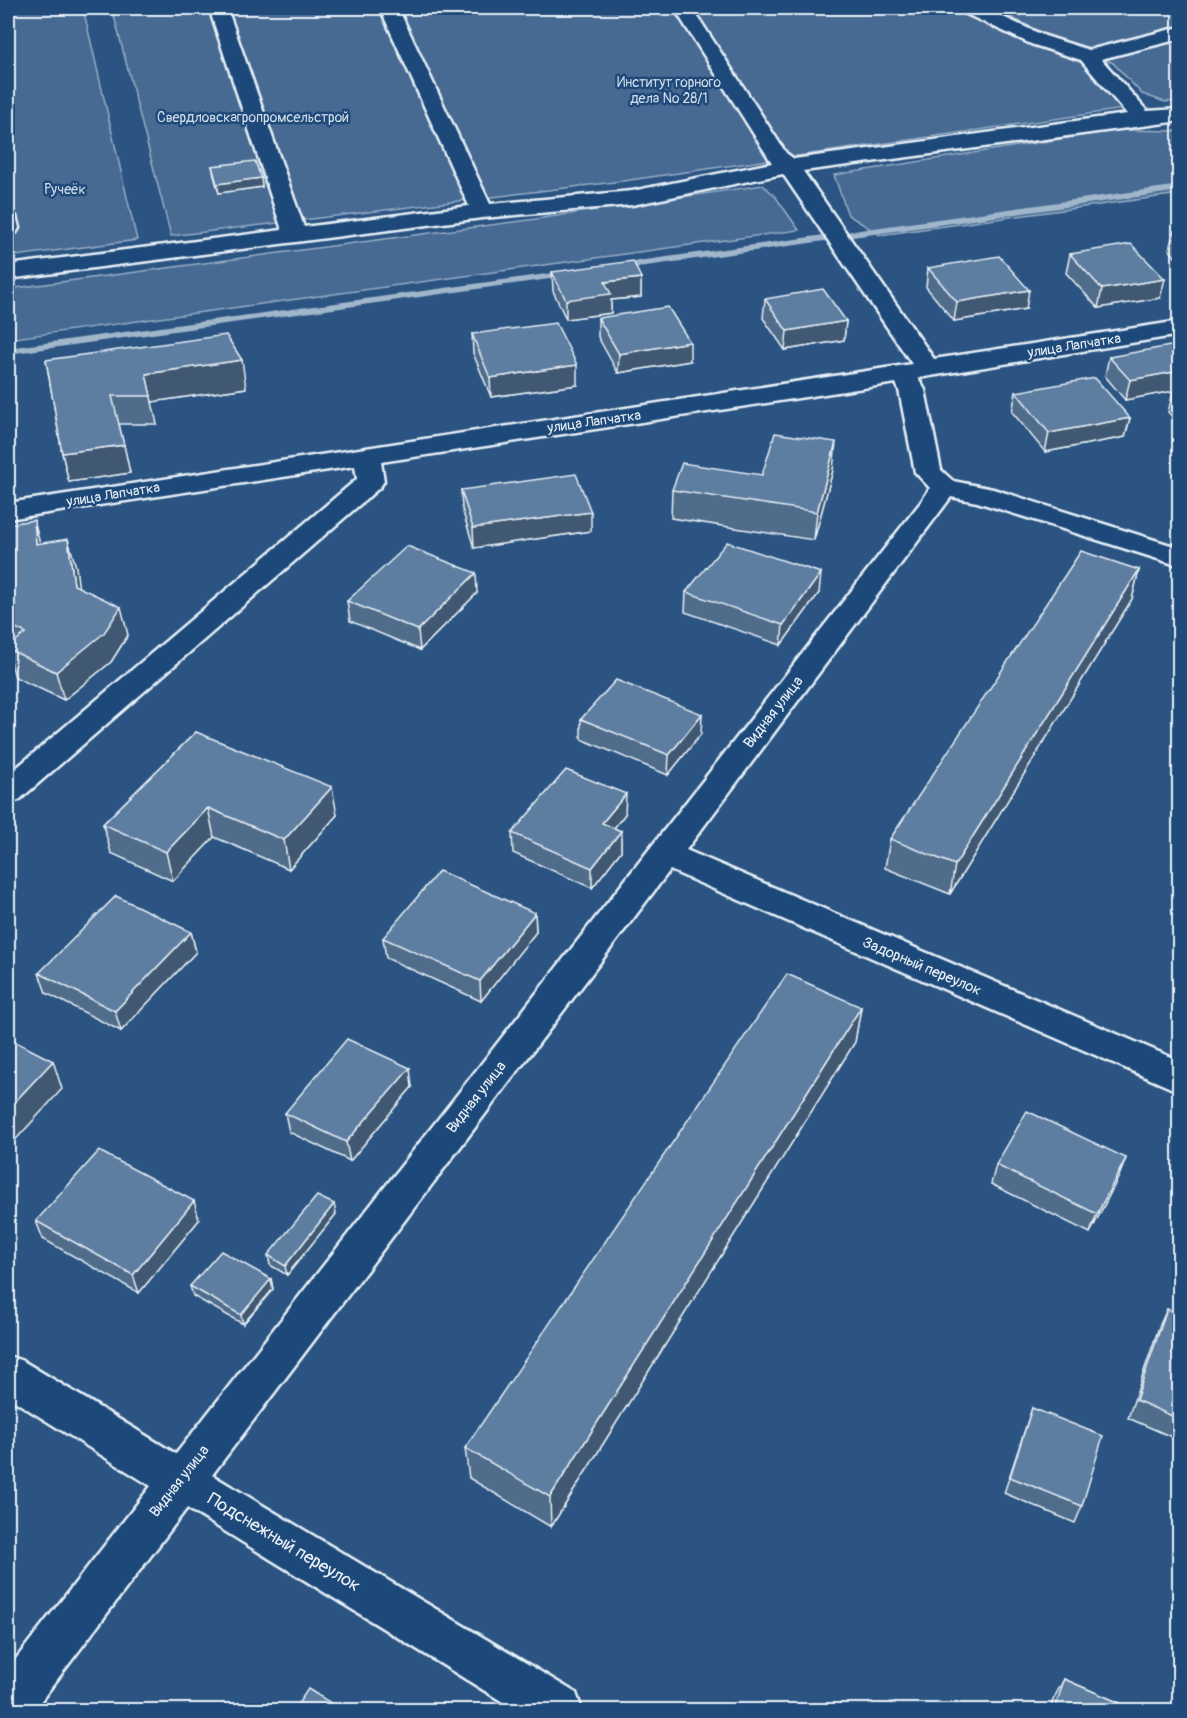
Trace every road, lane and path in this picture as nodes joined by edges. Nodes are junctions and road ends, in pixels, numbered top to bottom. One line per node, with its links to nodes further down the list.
1 (218, 8): 13 (street)
2 (389, 8): 10 (street)
3 (683, 8): 9 (street)
4 (969, 8): 6 (street)
5 (1179, 33): 6 (street)
6 (1088, 56): 8 (street)
7 (1179, 115): 8 (street)
8 (1142, 118): 9 (street)
9 (789, 166): 10 (street); 16 (street)
10 (482, 211): 13 (street)
11 (8, 221): 12 (street)
12 (8, 228)
13 (294, 237): 14 (street)
14 (8, 272)
15 (1179, 328): 16 (street, улица Лапчатка)
16 (916, 371): 17 (street, улица Лапчатка); 18 (street)
17 (367, 454): 19 (street, улица Лапчатка); 21 (street)
18 (944, 487): 20 (street); 22 (street, Видная улица)
19 (8, 511)
20 (1179, 557)
21 (8, 792)
22 (664, 854): 23 (street, Задорный переулок); 25 (street, Видная улица)
23 (1179, 1077)
24 (8, 1375): 25 (street, Подснежный переулок)
25 (181, 1479): 26 (street, Видная улица); 27 (street, Подснежный переулок)
26 (8, 1706)
27 (559, 1710)

